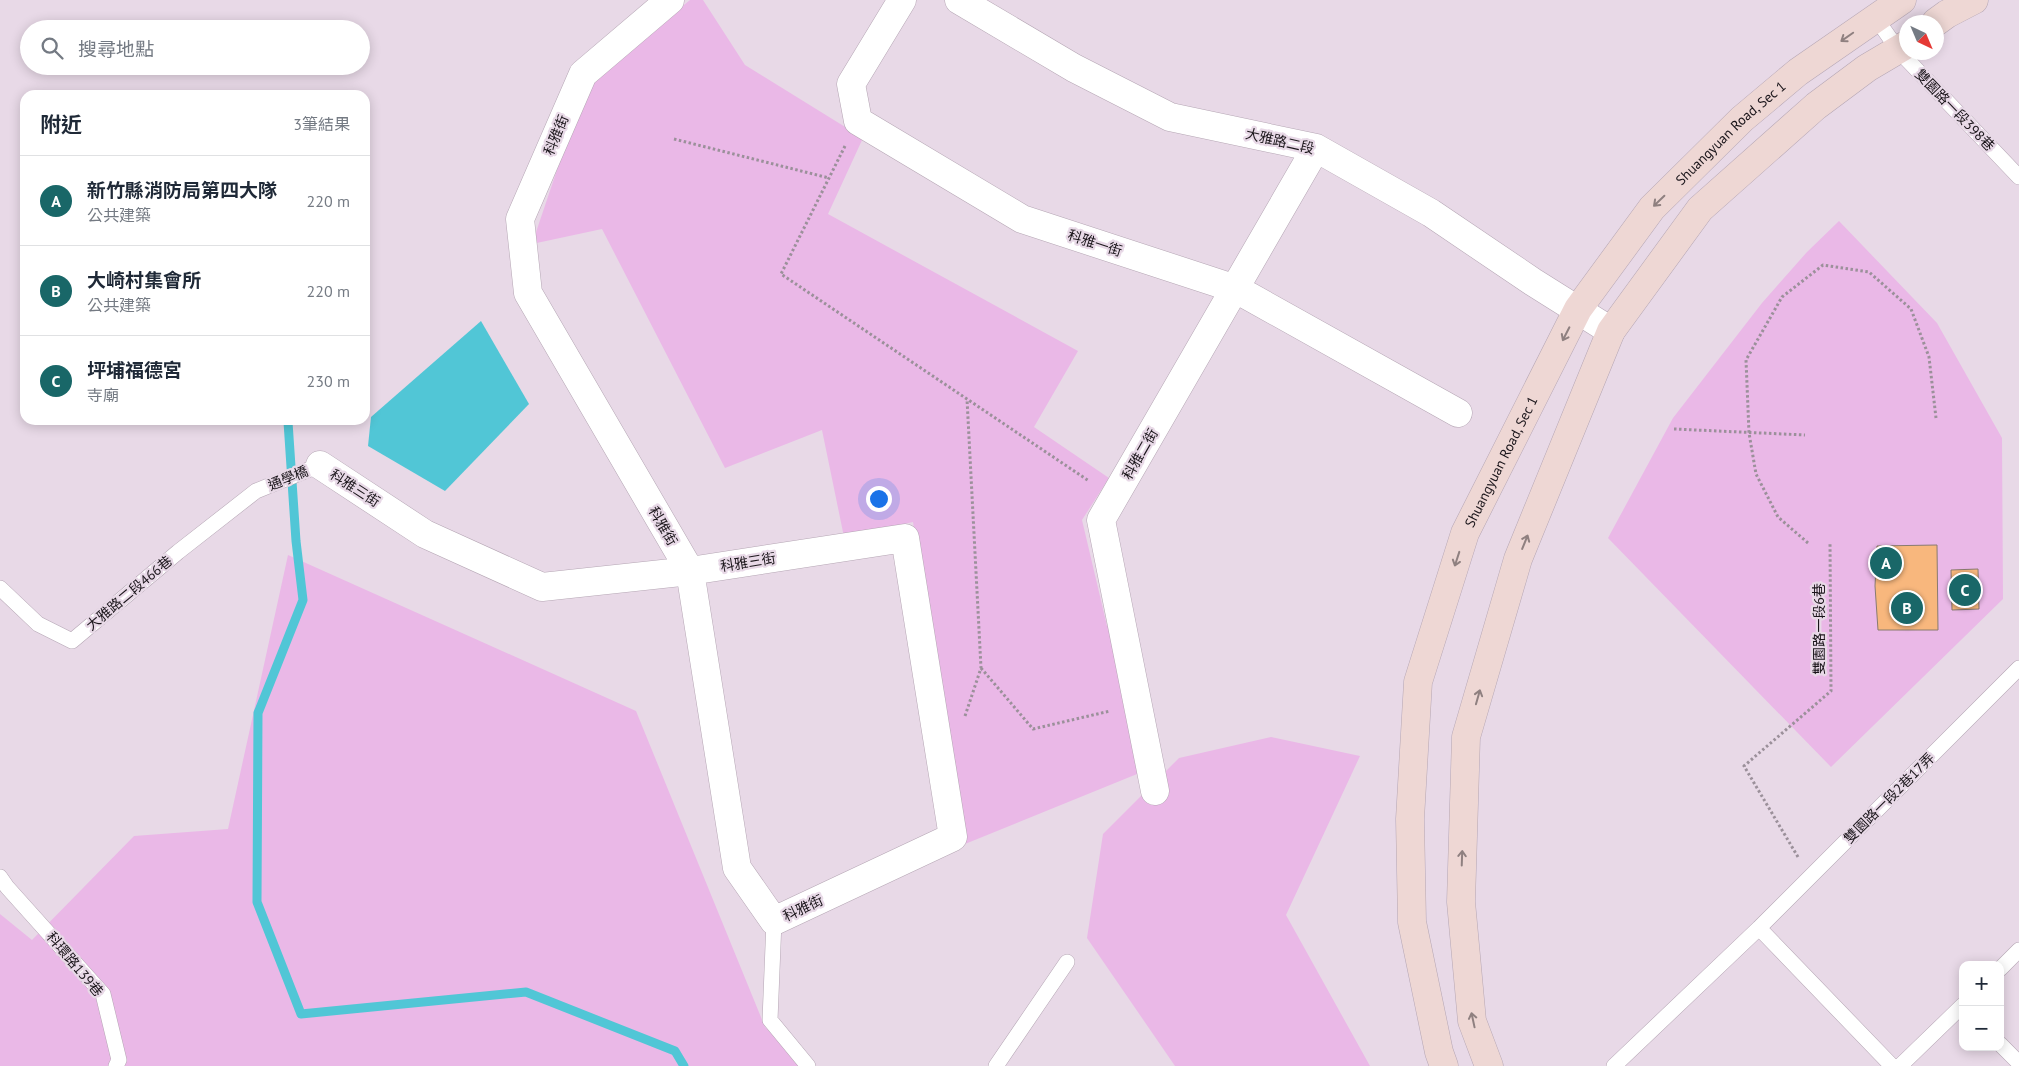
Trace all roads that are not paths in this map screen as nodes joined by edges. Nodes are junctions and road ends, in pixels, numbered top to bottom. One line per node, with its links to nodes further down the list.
1 (670, 0): 19 (street, 科雅街)
2 (902, 0): 13 (street, 科雅一街)
3 (959, 0): 11 (street, 大雅路二段)
4 (1902, 0): 7 (street, Shuangyuan Road, Sec 1)
5 (1974, 0): 6 (street)
6 (1944, 16)
7 (1875, 17): 8 (lane, 雙園路一段398巷); 14 (street, Shuangyuan Road, Sec 1, one-way to 14)
8 (1899, 44)
9 (1899, 50): 15 (street)
10 (1914, 60): 12 (lane, 雙園路一段398巷)
11 (1316, 148): 13 (street, 科雅二街); 14 (street, 大雅路二段)
12 (2019, 177)
13 (1236, 289): 16 (street, 科雅一街); 22 (street, 科雅二街)
14 (1578, 309): 15 (street, 大雅路二段); 36 (street, Shuangyuan Road, Sec 1, one-way to 36)
15 (1610, 331): 37 (street, one-way to 15)
16 (1458, 412)
17 (320, 465): 18 (lane, 通學橋); 19 (street, 科雅三街)
18 (256, 491): 20 (lane, 大雅路二段466巷)
19 (690, 571): 23 (street, 科雅三街); 25 (street, 科雅街)
20 (0, 588)
21 (2019, 668): 26 (lane, 雙園路一段2巷17弄)
22 (1155, 791)
23 (953, 837): 25 (street, 科雅街)
24 (0, 877): 33 (lane, 科環路139巷)
25 (774, 922): 34 (lane)
26 (1759, 928): 38 (lane, 雙園路一段2巷17弄); 39 (lane)
27 (2019, 950): 29 (lane)
28 (1067, 962): 35 (lane)
29 (2004, 965)
30 (1959, 1009): 40 (lane)
31 (2004, 1048): 32 (lane)
32 (2019, 1063)
33 (116, 1066)
34 (808, 1066)
35 (996, 1066)
36 (1444, 1066)
37 (1489, 1066)
38 (1614, 1066)
39 (1892, 1066)
40 (1900, 1066)

